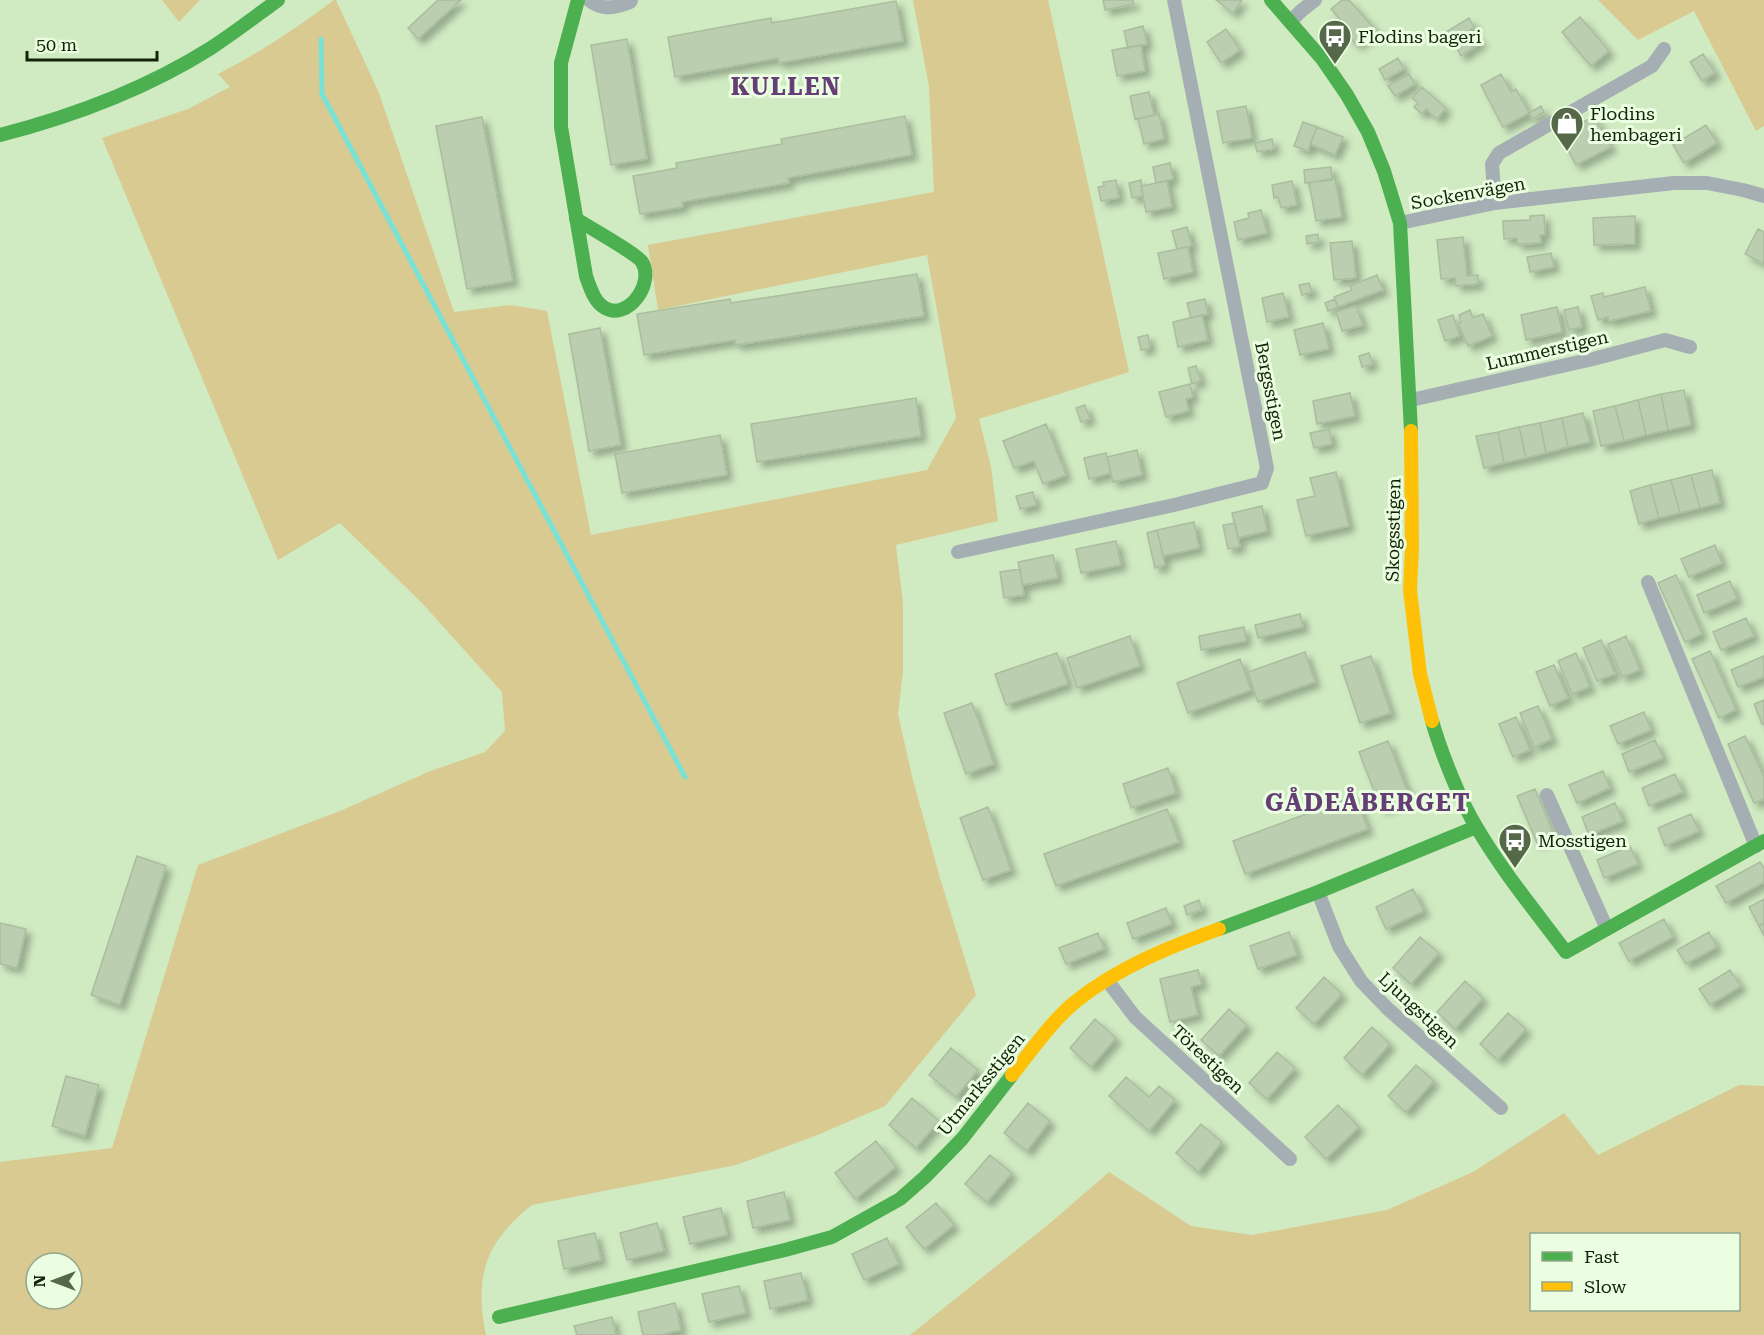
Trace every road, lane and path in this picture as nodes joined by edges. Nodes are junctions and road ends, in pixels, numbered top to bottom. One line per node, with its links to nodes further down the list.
1 (278, 0): 10 (street)
2 (578, 0): 13 (street)
3 (589, 0): 4 (street)
4 (631, 0)
5 (1174, 0): 17 (street, Bergsstigen)
6 (1271, 0): 8 (street, Sockenvägen)
7 (1315, 0): 8 (street)
8 (1290, 22): 14 (street, Sockenvägen)
9 (1664, 49): 12 (street)
10 (0, 135)
11 (1764, 196): 12 (street, Sockenvägen)
12 (1495, 203): 14 (street, Sockenvägen)
13 (576, 219): 13 (street)
14 (1400, 223): 16 (street, Skogsstigen)
15 (1690, 347): 16 (street, Lummerstigen)
16 (1411, 400): 20 (street, Skogsstigen)
17 (958, 552)
18 (1648, 582): 21 (street)
19 (1547, 795): 23 (street)
20 (1476, 827): 22 (street, Utmarksstigen); 23 (street)
21 (1760, 843): 23 (street)
22 (1318, 892): 24 (street, Utmarksstigen); 25 (street, Ljungstigen)
23 (1607, 929)
24 (1107, 980): 26 (street, Törestigen); 27 (street, Utmarksstigen)
25 (1501, 1108)
26 (1290, 1159)
27 (499, 1317)

